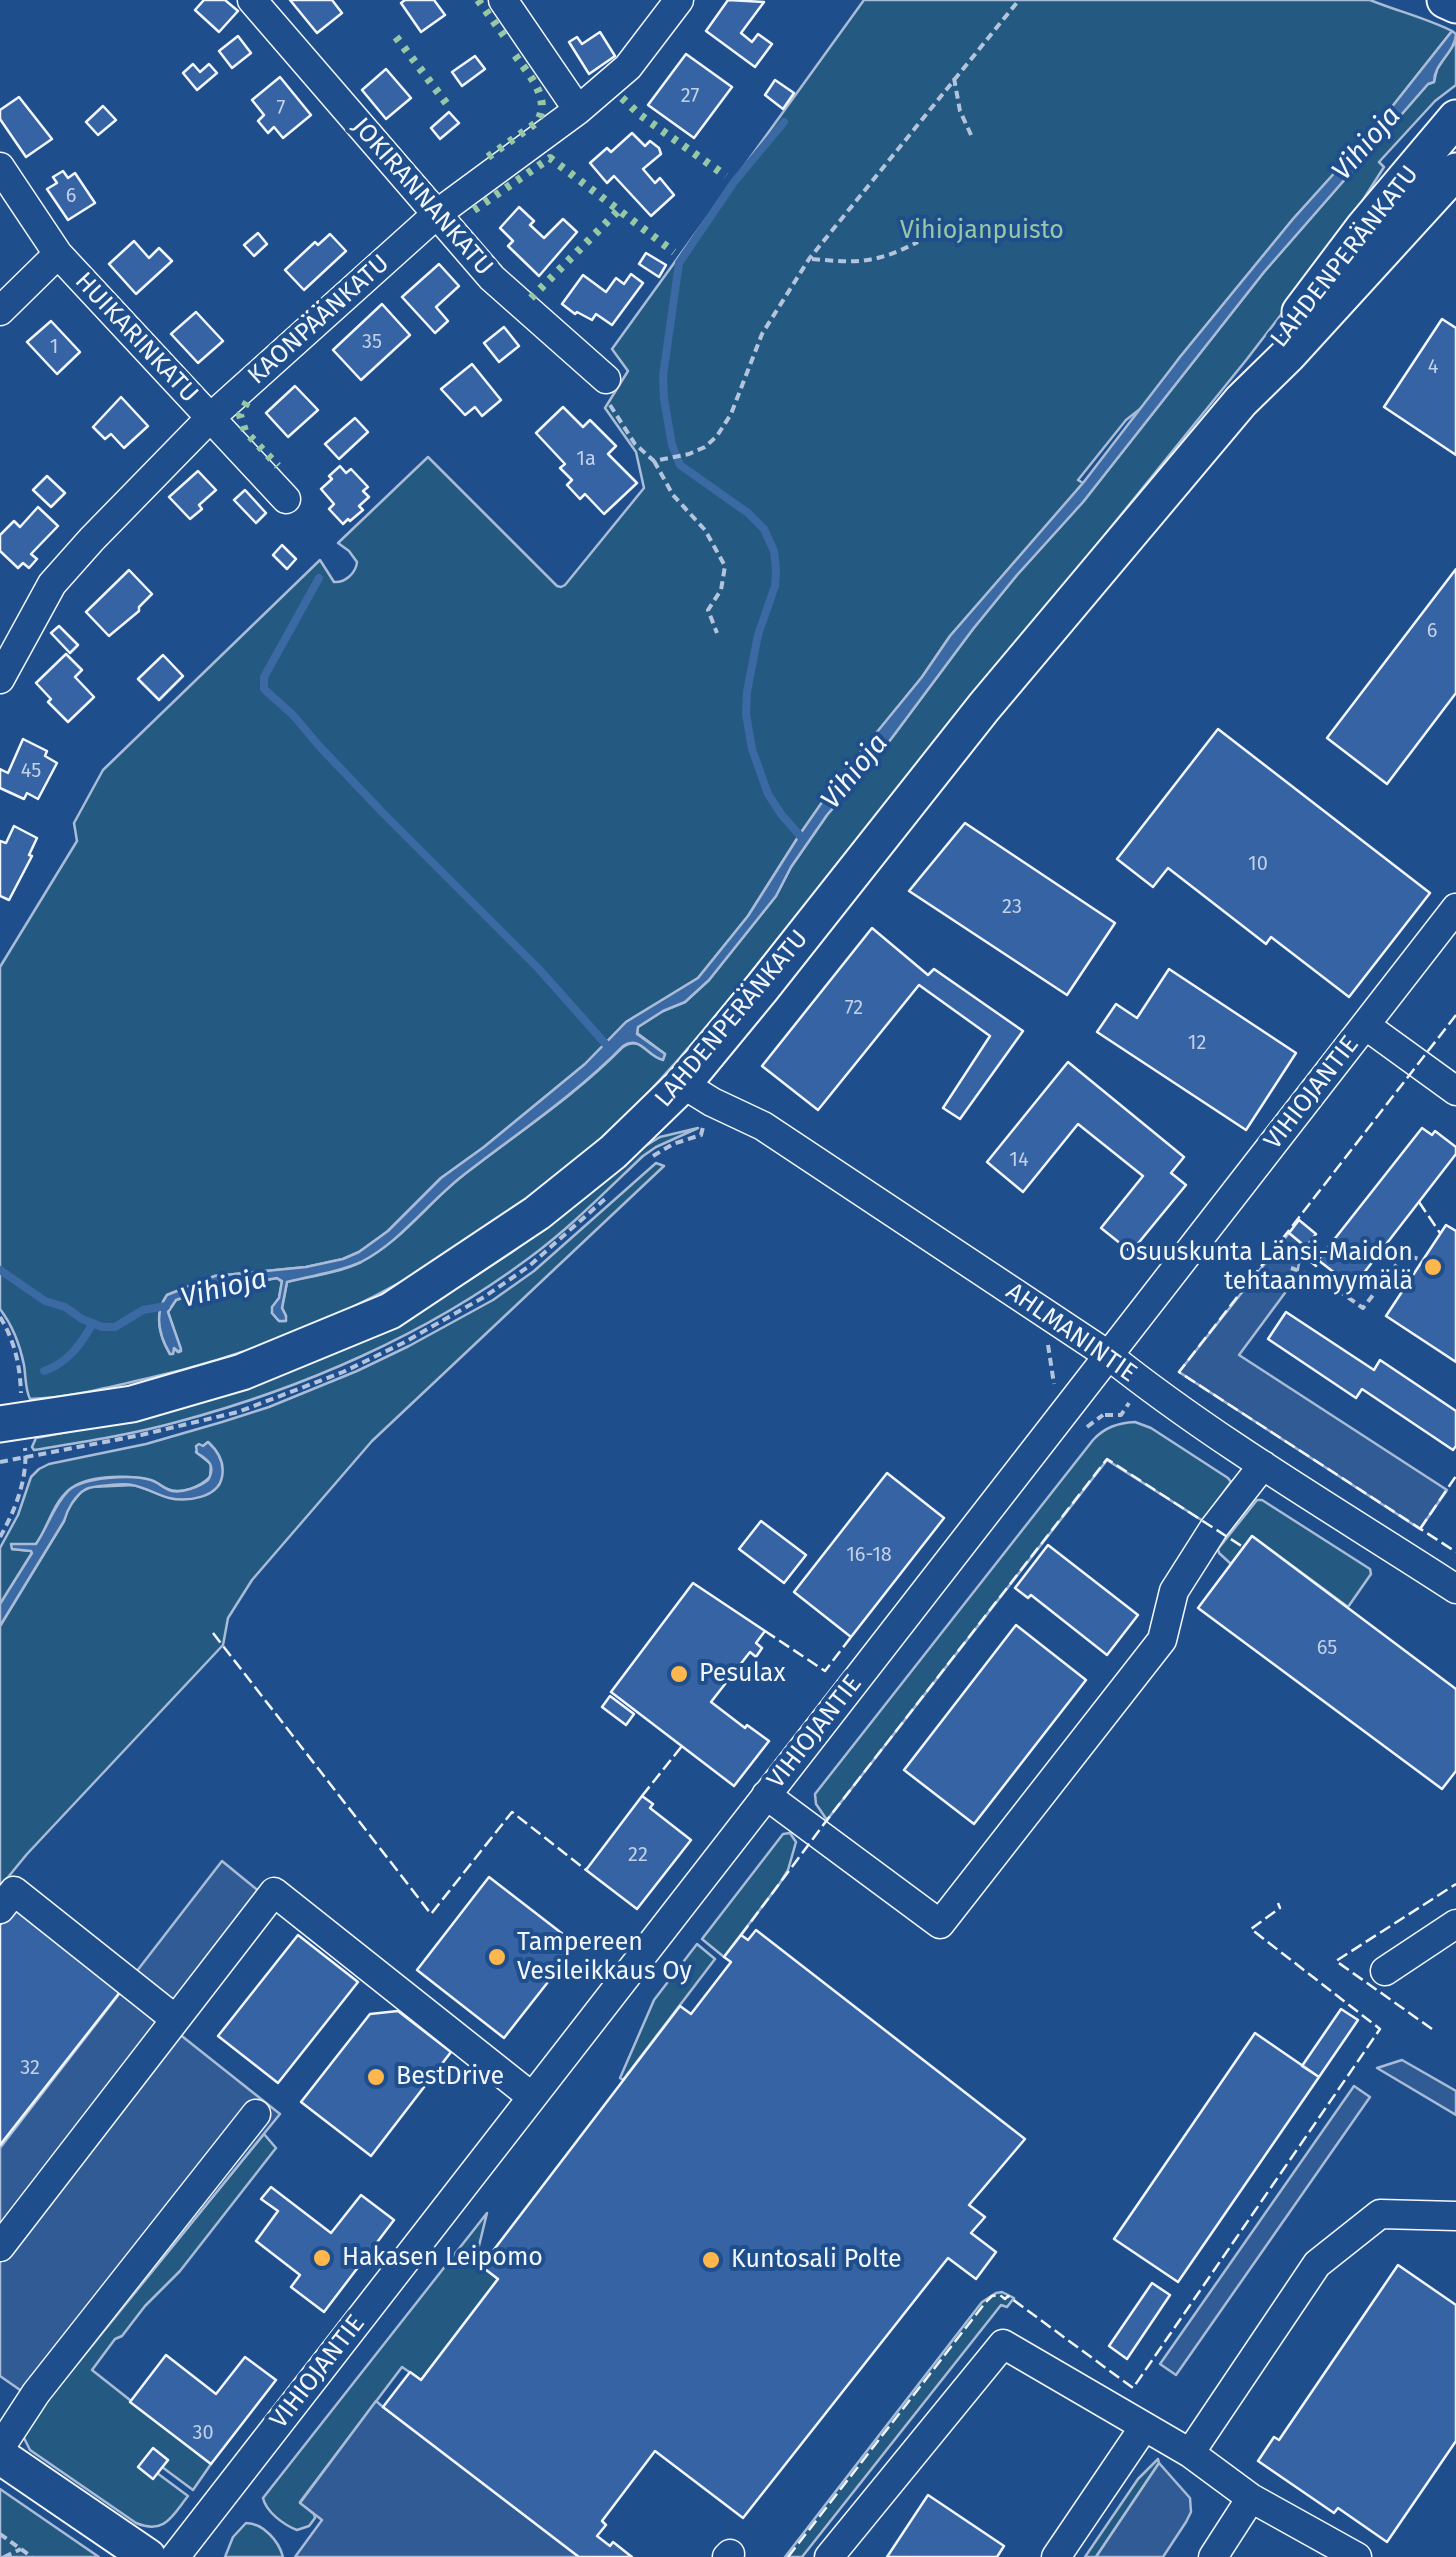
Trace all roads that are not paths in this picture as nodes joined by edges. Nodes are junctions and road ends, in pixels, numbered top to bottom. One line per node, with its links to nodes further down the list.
1 (252, 0): 10 (street, JOKIRANNANKATU)
2 (502, 0): 6 (street)
3 (679, 0): 6 (street, KAONPÄÄNKATU)
4 (1445, 0): 5 (main road)
5 (1456, 6)
6 (578, 110): 10 (street, KAONPÄÄNKATU)
7 (1456, 118): 14 (main road, LAHDENPERÄNKATU)
8 (0, 167): 11 (street, HUIKARINKATU)
9 (1456, 171): 14 (main road, LAHDENPERÄNKATU)
10 (438, 213): 13 (street, JOKIRANNANKATU); 15 (street, KAONPÄÄNKATU)
11 (58, 254): 12 (street); 15 (street, HUIKARINKATU)
12 (0, 311)
13 (606, 379)
14 (1241, 401): 20 (main road, LAHDENPERÄNKATU)
15 (210, 418): 16 (street, HUIKARINKATU); 17 (street, KAONPÄÄNKATU)
16 (286, 499)
17 (0, 679)
18 (1456, 908): 19 (street, VIHIOJANTIE)
19 (1365, 1025): 21 (street); 22 (street, VIHIOJANTIE)
20 (683, 1084): 22 (street, AHLMANINTIE); 23 (main road, LAHDENPERÄNKATU)
21 (1456, 1091)
22 (1108, 1355): 24 (street, AHLMANINTIE); 26 (street, VIHIOJANTIE)
23 (11, 1422)
24 (1263, 1464): 25 (street, AHLMANINTIE); 26 (street)
25 (1453, 1580)
26 (766, 1795): 31 (street, VIHIOJANTIE)
27 (0, 1909): 30 (street)
28 (1456, 1924): 29 (street)
29 (1384, 1970)
30 (176, 2019): 31 (street); 34 (street)
31 (532, 2097): 41 (street, VIHIOJANTIE)
32 (256, 2114): 36 (street)
33 (1456, 2216): 37 (street)
34 (0, 2247)
35 (1144, 2427): 37 (street); 42 (street); 43 (street)
36 (0, 2448)
37 (1190, 2454): 39 (street)
38 (0, 2456): 40 (main road)
39 (1252, 2498): 44 (street); 45 (street)
40 (148, 2557)
41 (174, 2557)
42 (829, 2557)
43 (1056, 2557)
44 (1212, 2557)
45 (1357, 2557)

